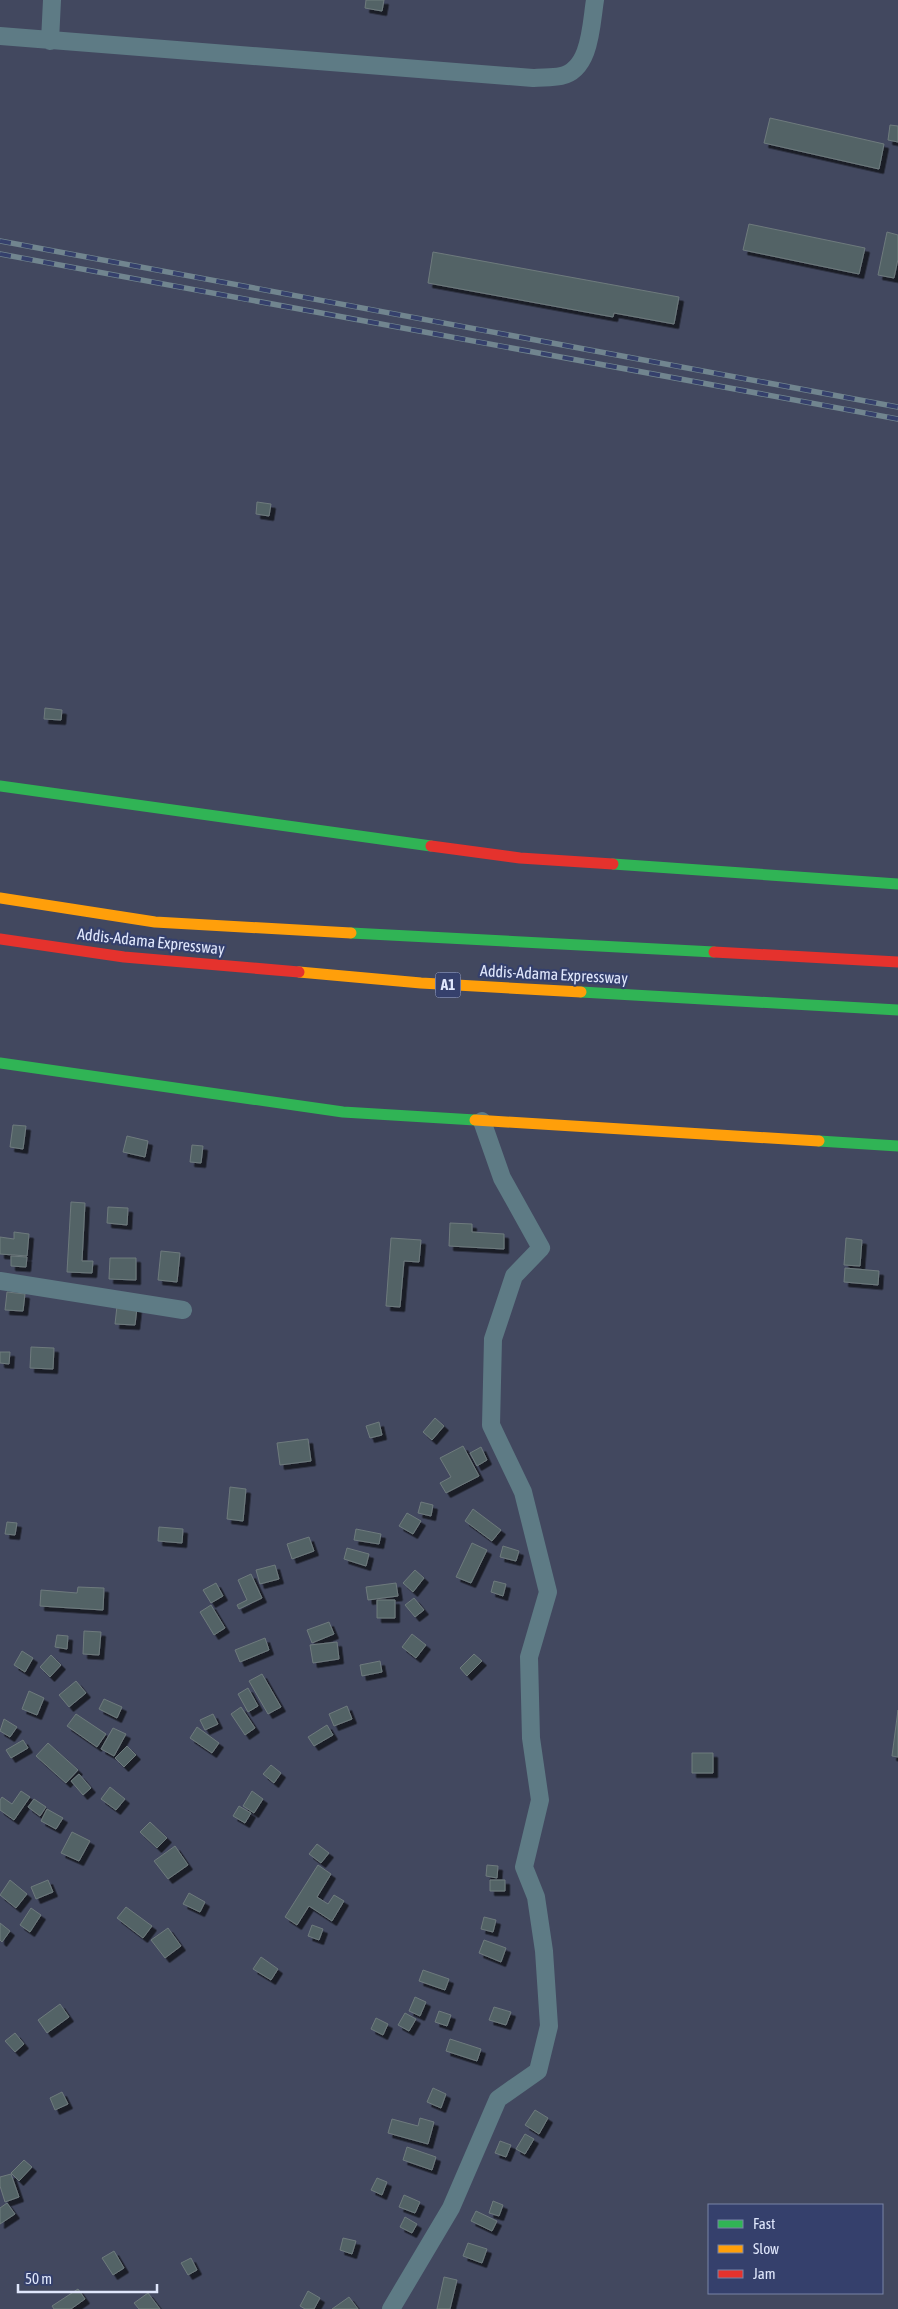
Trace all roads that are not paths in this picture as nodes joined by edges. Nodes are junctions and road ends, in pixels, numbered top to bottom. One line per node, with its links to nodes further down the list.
1 (52, 0): 4 (street)
2 (595, 0): 4 (street)
3 (0, 36): 4 (street)
4 (50, 41)
5 (0, 786): 6 (main road)
6 (898, 884)
7 (0, 898): 9 (main road, Addis-Adama Expressway)
8 (0, 938): 10 (main road, Addis-Adama Expressway / A1)
9 (898, 962)
10 (898, 1010)
11 (0, 1063): 12 (main road)
12 (482, 1121): 13 (main road); 16 (street)
13 (898, 1146)
14 (0, 1281): 15 (street)
15 (183, 1310)
16 (392, 2309)

